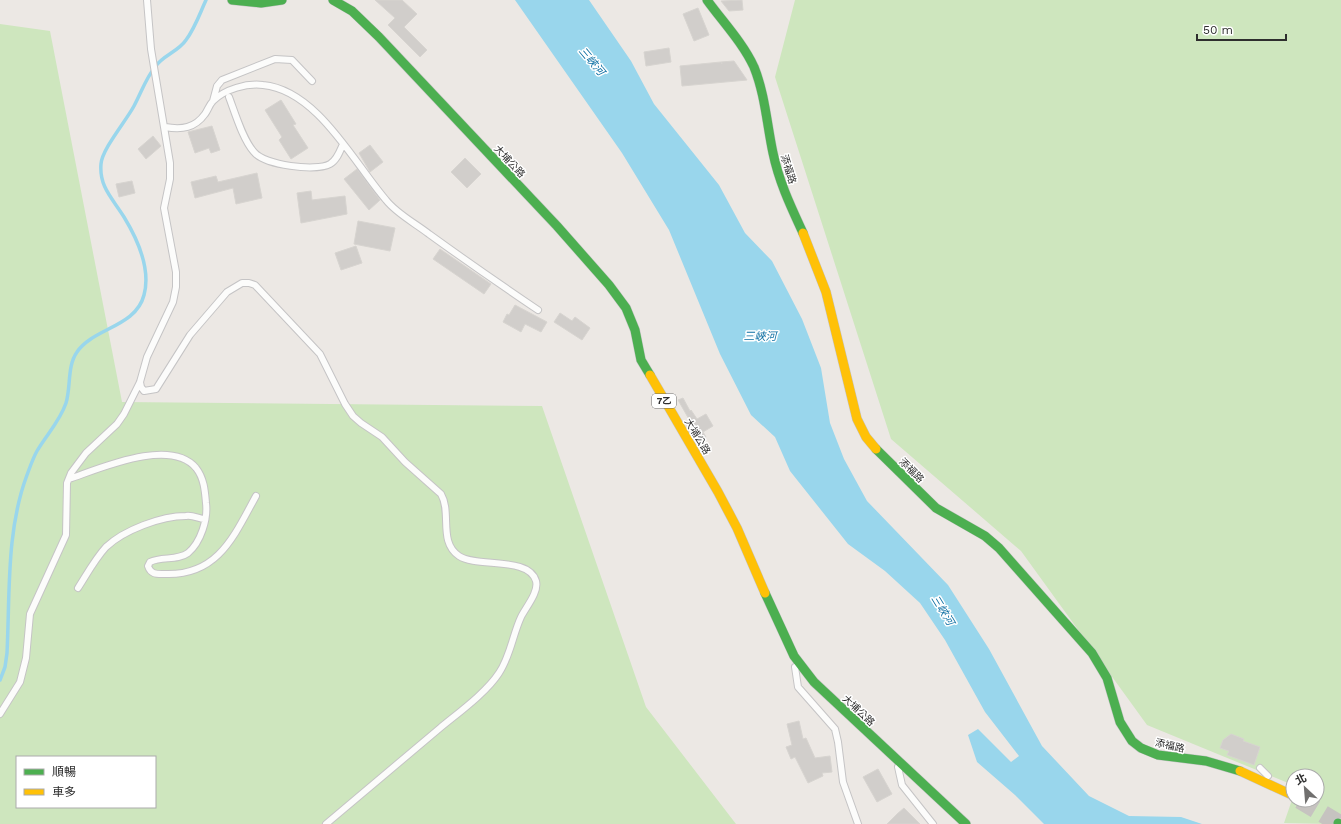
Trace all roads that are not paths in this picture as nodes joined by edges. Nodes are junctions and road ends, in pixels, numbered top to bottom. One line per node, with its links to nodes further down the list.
1 (147, 0): 9 (lane)
2 (282, 0): 5 (main road)
3 (333, 0): 17 (main road, 大埔公路 / 7乙)
4 (707, 0): 22 (main road, 添福路)
5 (234, 1)
6 (312, 81): 8 (lane)
7 (229, 97): 10 (lane)
8 (213, 101): 9 (lane); 10 (lane)
9 (165, 127): 12 (lane)
10 (343, 144): 11 (lane)
11 (538, 310)
12 (140, 382): 13 (lane); 23 (lane)
13 (69, 479): 15 (lane); 18 (lane)
14 (256, 496): 15 (lane)
15 (204, 519): 16 (lane)
16 (78, 588)
17 (794, 656): 19 (main road, 大埔公路 / 7乙); 24 (lane)
18 (0, 714)
19 (898, 762): 25 (lane); 26 (main road, 大埔公路 / 7乙)
20 (1260, 768): 21 (lane)
21 (1285, 791)
22 (1285, 792)
23 (326, 824)
24 (858, 824)
25 (933, 824)
26 (966, 824)

